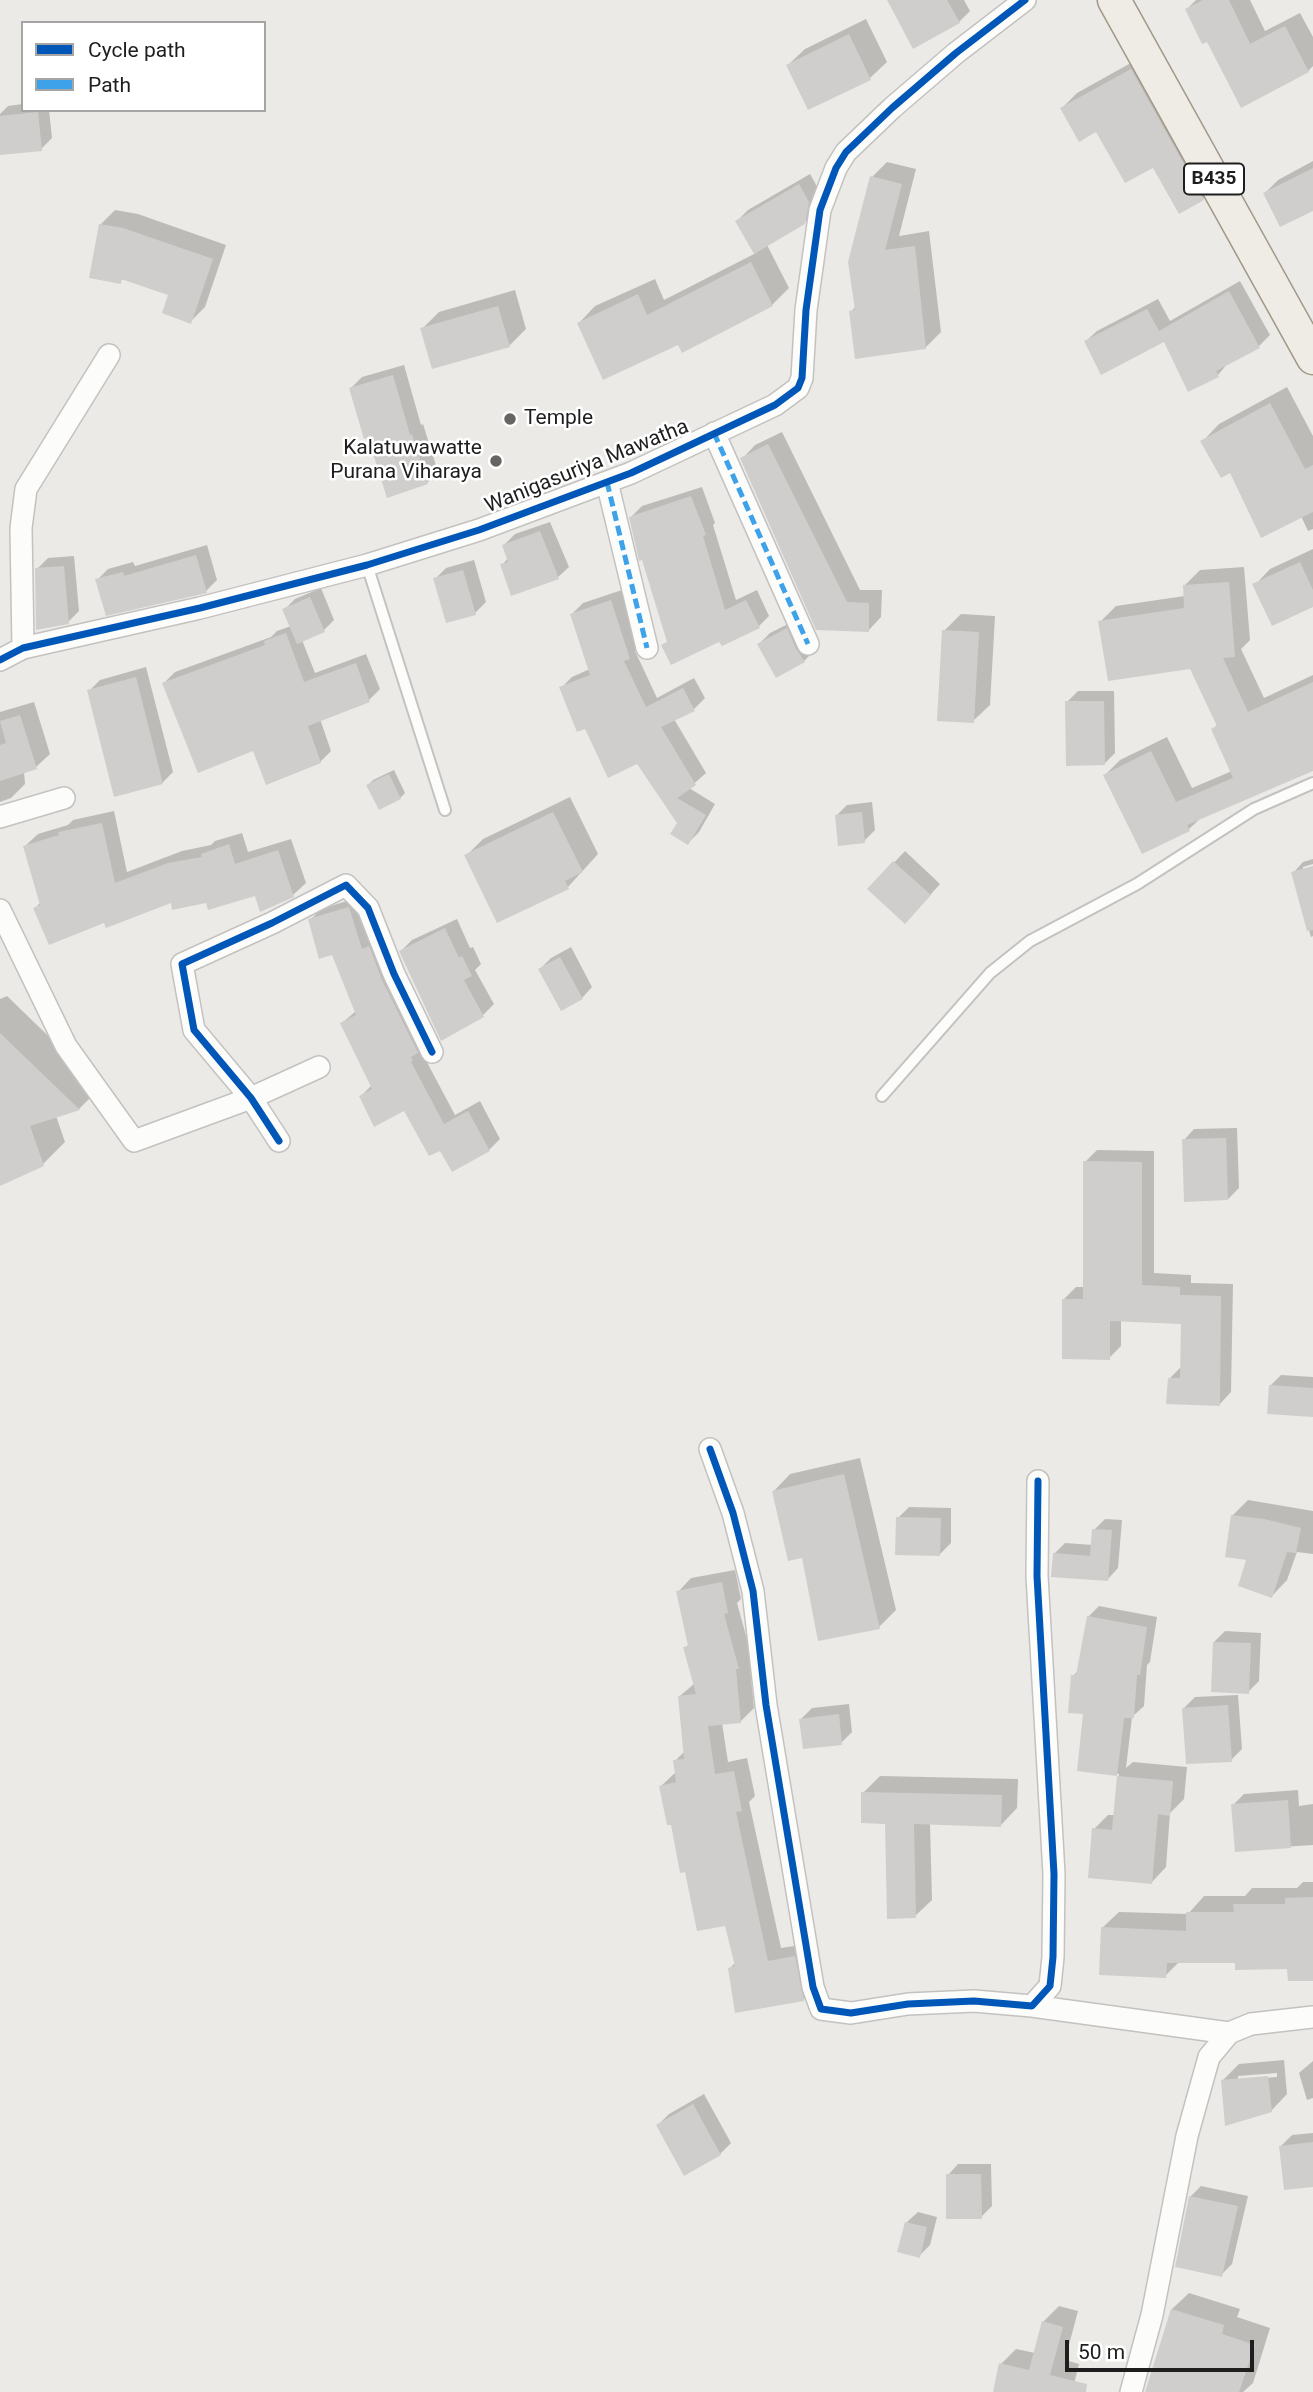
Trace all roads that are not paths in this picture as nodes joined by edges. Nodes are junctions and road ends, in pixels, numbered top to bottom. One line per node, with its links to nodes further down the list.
1 (1025, 0): 5 (street, Wanigasuriya Mawatha)
2 (1114, 0): 4 (main road, B435)
3 (109, 355): 9 (street)
4 (1313, 358)
5 (714, 433): 6 (street, Wanigasuriya Mawatha); 8 (street)
6 (607, 482): 7 (street, Wanigasuriya Mawatha); 10 (street)
7 (367, 565): 9 (street, Wanigasuriya Mawatha); 14 (lane)
8 (808, 644)
9 (23, 648): 11 (street, Wanigasuriya Mawatha)
10 (647, 648)
11 (0, 660)
12 (1313, 783): 19 (lane)
13 (64, 798): 15 (street)
14 (445, 810)
15 (0, 817)
16 (0, 910): 20 (street)
17 (432, 1052): 20 (street)
18 (319, 1067): 20 (street)
19 (882, 1096)
20 (251, 1098): 21 (street)
21 (279, 1142)
22 (710, 1449): 24 (street)
23 (1038, 1481): 24 (street)
24 (1032, 2006): 26 (street)
25 (1313, 2017): 26 (street)
26 (1229, 2032): 27 (street)
27 (1131, 2392)

